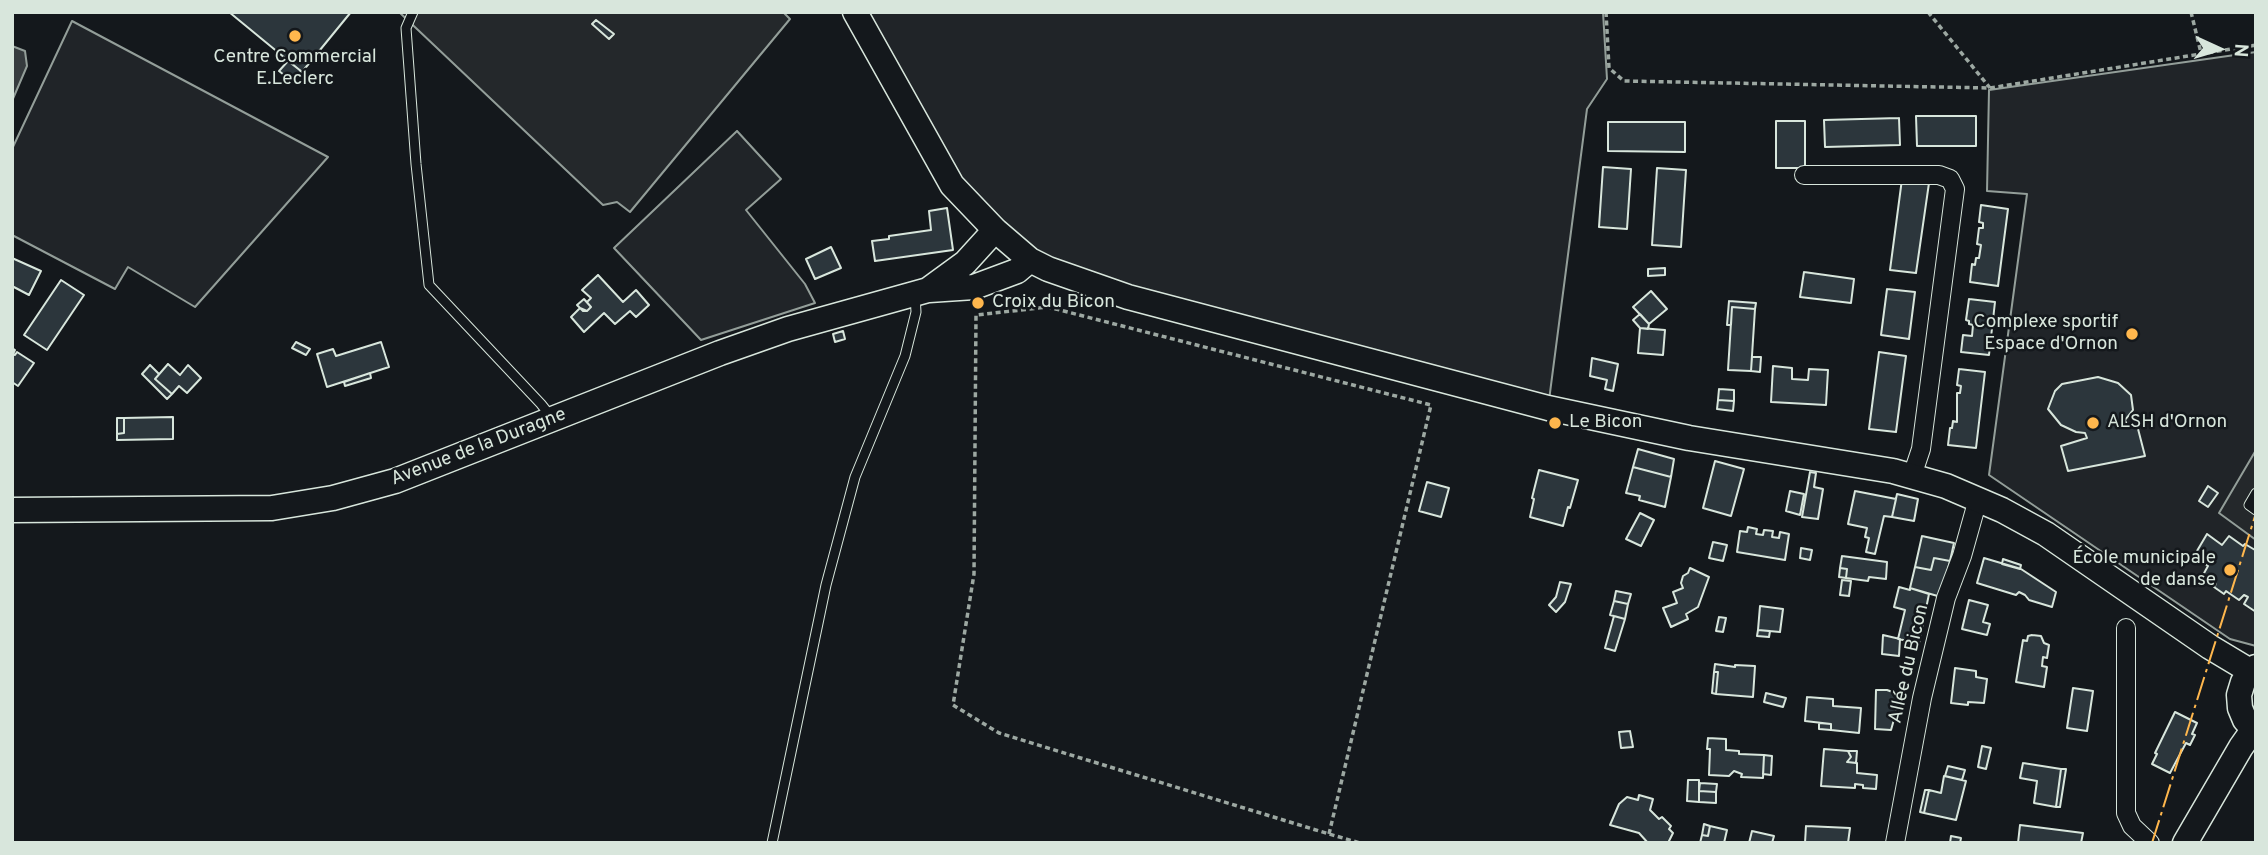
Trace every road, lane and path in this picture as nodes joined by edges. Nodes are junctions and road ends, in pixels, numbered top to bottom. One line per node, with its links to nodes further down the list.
1 (413, 12): 13 (lane)
2 (855, 12): 10 (main road)
3 (1606, 12): 8 (path)
4 (1927, 12): 8 (path)
5 (2191, 12): 7 (path)
6 (2256, 45): 7 (path)
7 (2201, 53): 8 (path)
8 (1990, 88)
9 (1804, 175): 14 (street)
10 (995, 230): 11 (main road); 12 (main road, Avenue de la Duragne)
11 (1030, 260): 12 (main road, Avenue de la Duragne); 14 (main road)
12 (922, 292): 13 (main road, Avenue de la Duragne); 23 (lane)
13 (553, 419): 17 (main road, Avenue de la Duragne)
14 (1912, 476): 16 (main road)
15 (2256, 493): 18 (lane)
16 (1978, 499): 20 (main road); 25 (street, Allée du Bicon)
17 (12, 510)
18 (2256, 510)
19 (2126, 628): 26 (street)
20 (2253, 669): 21 (main road)
21 (2254, 731): 27 (main road)
22 (1329, 834): 22 (path); 24 (path)
23 (772, 843)
24 (1360, 843)
25 (1895, 843)
26 (2150, 843)
27 (2185, 843)

